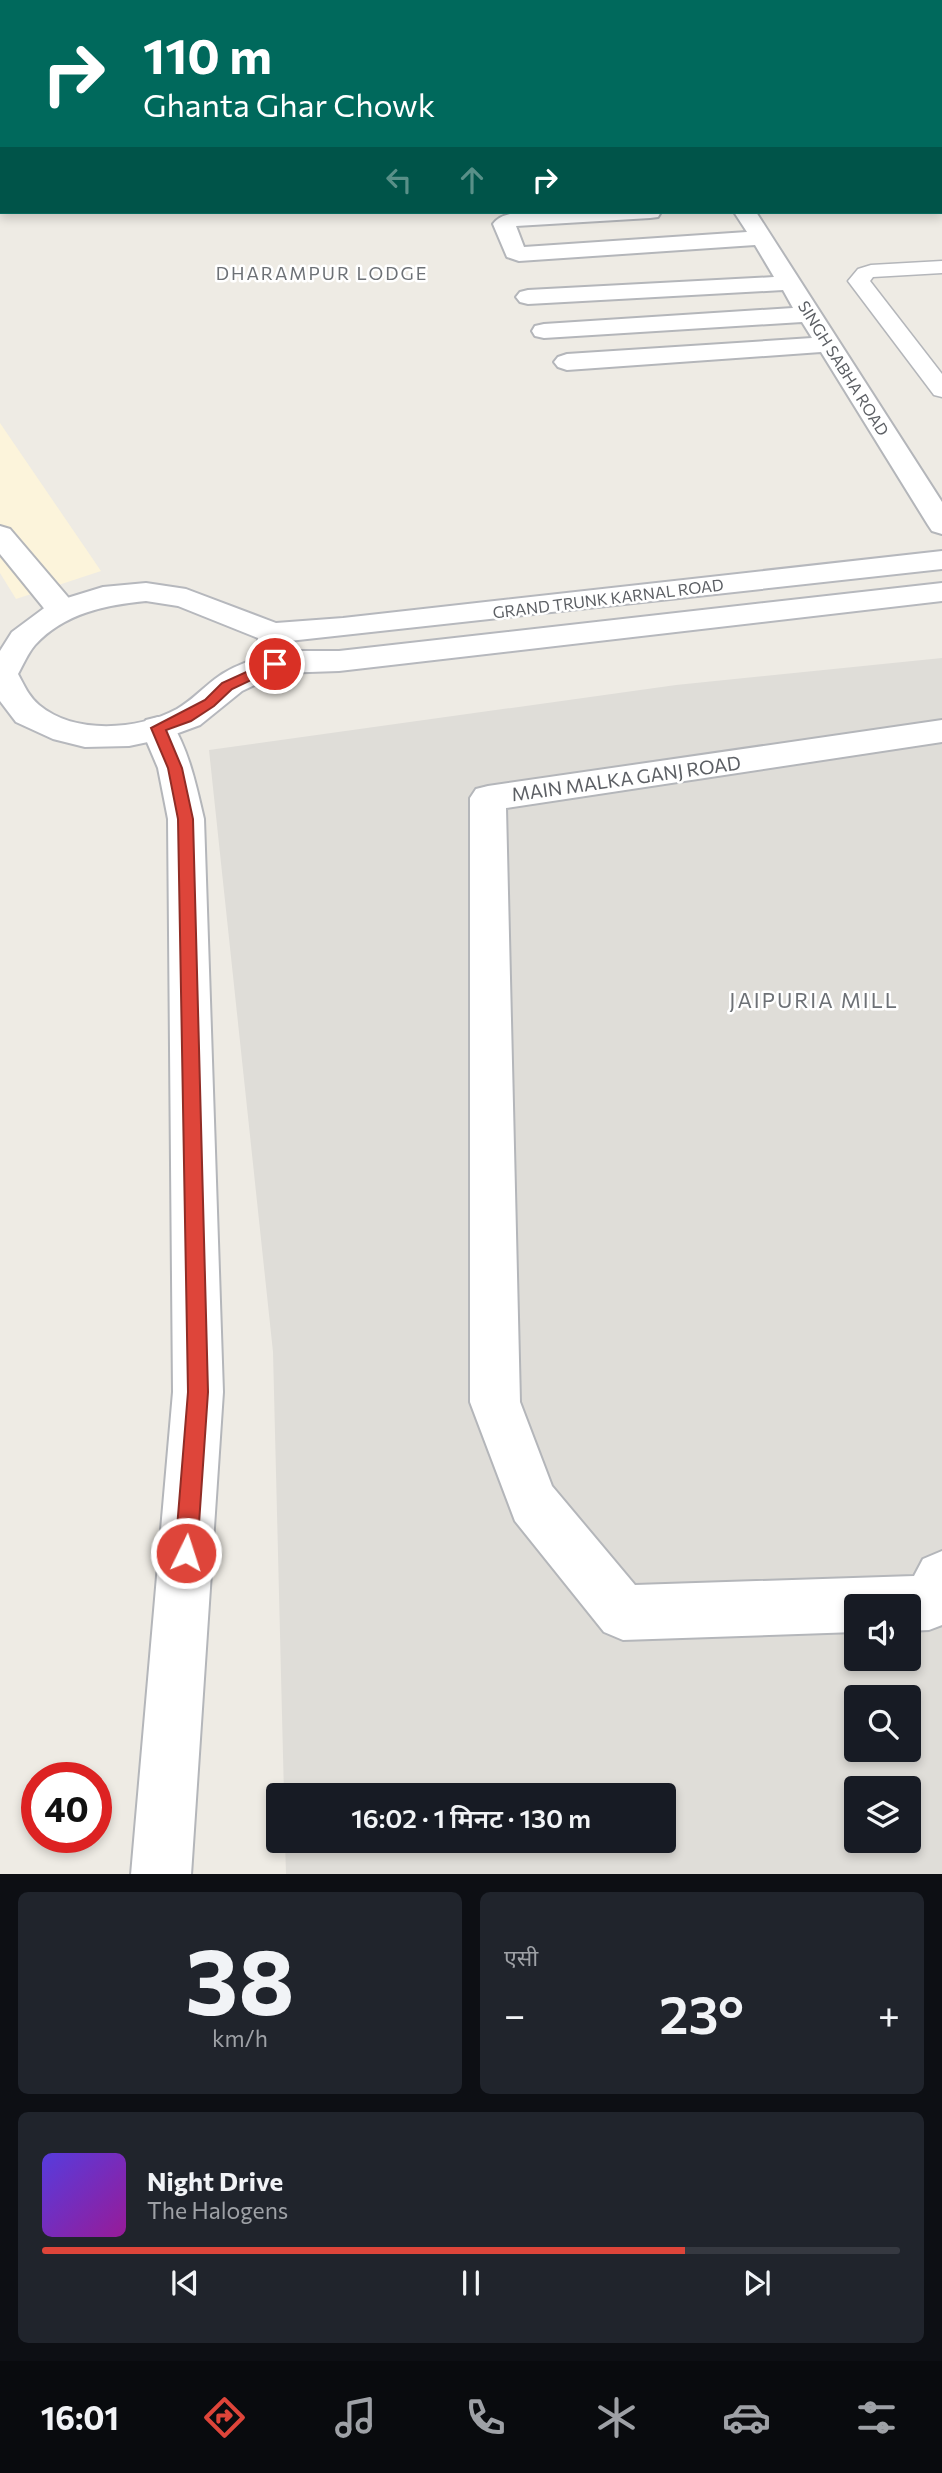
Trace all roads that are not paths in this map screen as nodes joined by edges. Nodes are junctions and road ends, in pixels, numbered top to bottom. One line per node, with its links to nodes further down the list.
1 (616, 214): 3 (street)
2 (746, 214): 3 (street, SINGH SABHA ROAD)
3 (762, 238): 5 (street, SINGH SABHA ROAD)
4 (942, 267): 12 (lane)
5 (786, 276): 6 (street); 7 (street); 8 (street, SINGH SABHA ROAD)
6 (650, 278)
7 (528, 297)
8 (809, 314): 9 (street); 10 (street, SINGH SABHA ROAD)
9 (544, 331)
10 (828, 344): 11 (street); 13 (street, SINGH SABHA ROAD)
11 (567, 362)
12 (942, 390)
13 (942, 525)
14 (0, 535): 17 (street)
15 (942, 559): 18 (street, GRAND TRUNK KARNAL ROAD)
16 (942, 592): 18 (street, GRAND TRUNK KARNAL ROAD)
17 (62, 610): 18 (street); 19 (street)
18 (274, 648): 20 (street)
19 (1, 675): 20 (street)
20 (158, 728): 23 (street)
21 (942, 731): 22 (street, MAIN MALKA GANJ ROAD)
22 (942, 1578)
23 (161, 1874)

